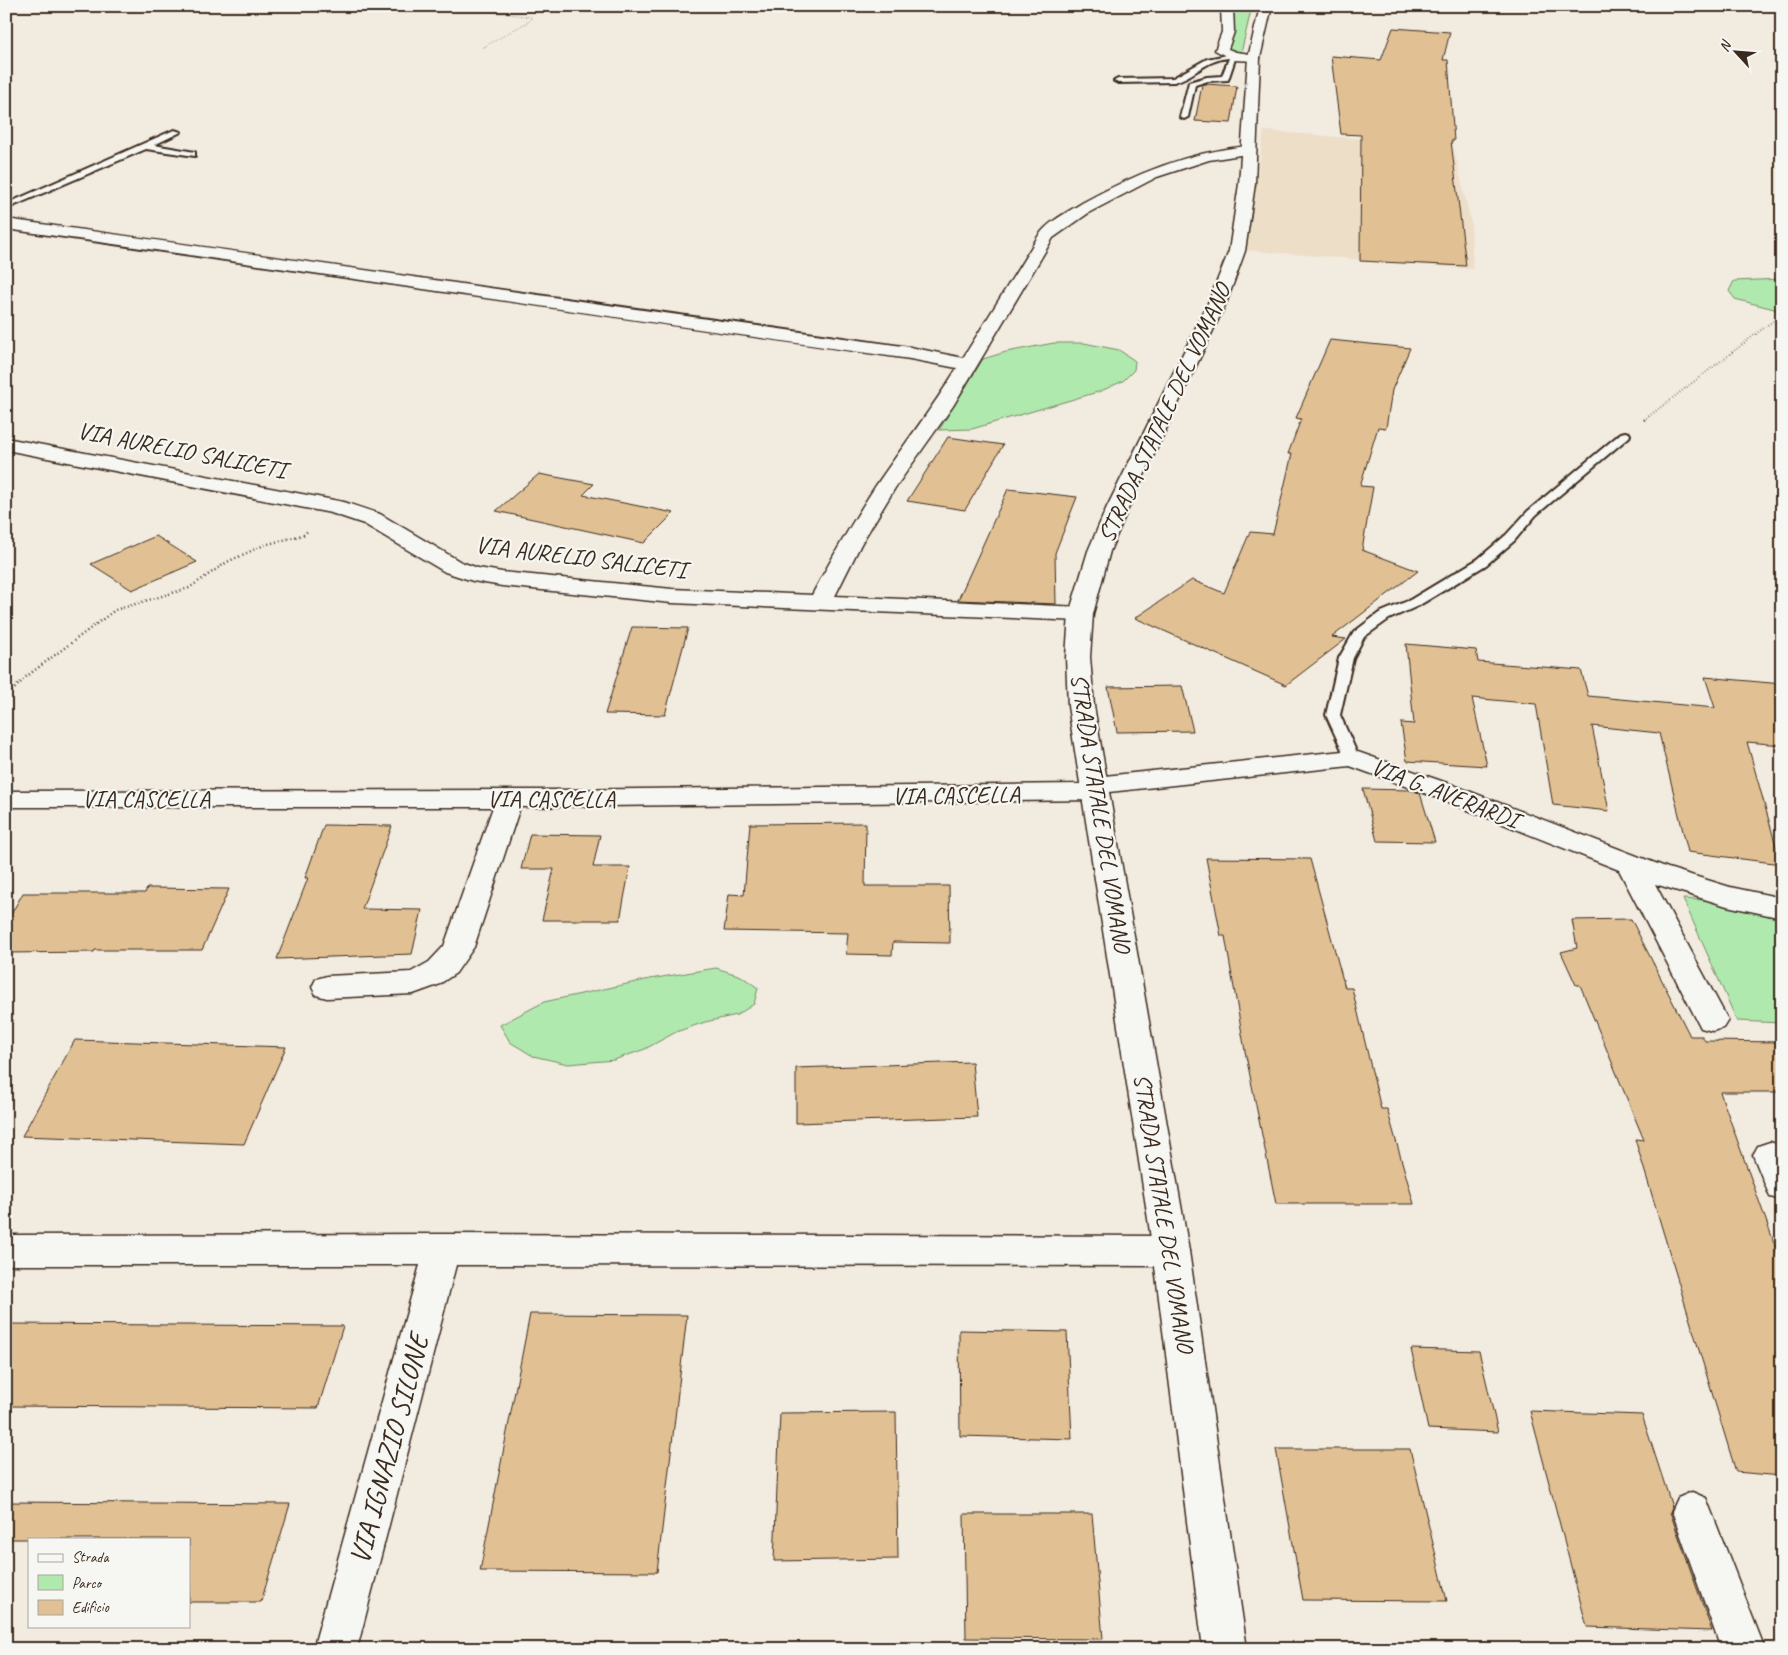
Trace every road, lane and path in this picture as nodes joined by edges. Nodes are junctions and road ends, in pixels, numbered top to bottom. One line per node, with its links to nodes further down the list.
1 (474, 6): 4 (path)
2 (1227, 6): 5 (street)
3 (1266, 6): 5 (street, STRADA STATALE DEL VOMANO)
4 (482, 48)
5 (1243, 57): 6 (lane); 7 (lane); 10 (street, STRADA STATALE DEL VOMANO)
6 (1118, 80)
7 (1184, 117)
8 (177, 132): 9 (lane)
9 (146, 146): 11 (lane); 12 (lane)
10 (1248, 150): 15 (street); 20 (street, STRADA STATALE DEL VOMANO)
11 (192, 154)
12 (6, 207)
13 (6, 224): 15 (street)
14 (1782, 314): 16 (path)
15 (968, 364): 19 (street)
16 (1625, 436): 22 (lane)
17 (6, 444): 18 (street, VIA AURELIO SALICETI)
18 (336, 507): 19 (street, VIA AURELIO SALICETI); 21 (path)
19 (820, 602): 20 (street, VIA AURELIO SALICETI)
20 (1081, 614): 23 (street, STRADA STATALE DEL VOMANO)
21 (6, 696)
22 (1352, 758): 23 (street, VIA G. AVERARDI); 26 (street, VIA G. AVERARDI)
23 (1096, 789): 25 (street, VIA CASCELLA); 34 (street, STRADA STATALE DEL VOMANO)
24 (6, 799): 25 (street, VIA CASCELLA)
25 (509, 800): 28 (street)
26 (1632, 866): 27 (street, VIA G. AVERARDI); 29 (street)
27 (1782, 908)
28 (327, 987)
29 (1712, 1020)
30 (1770, 1155): 31 (street)
31 (1782, 1187)
32 (442, 1249): 33 (street); 34 (street); 36 (street, VIA IGNAZIO SILONE)
33 (6, 1250)
34 (1171, 1251): 37 (street, STRADA STATALE DEL VOMANO)
35 (1692, 1511): 38 (street)
36 (335, 1649)
37 (1225, 1649)
38 (1743, 1649)

